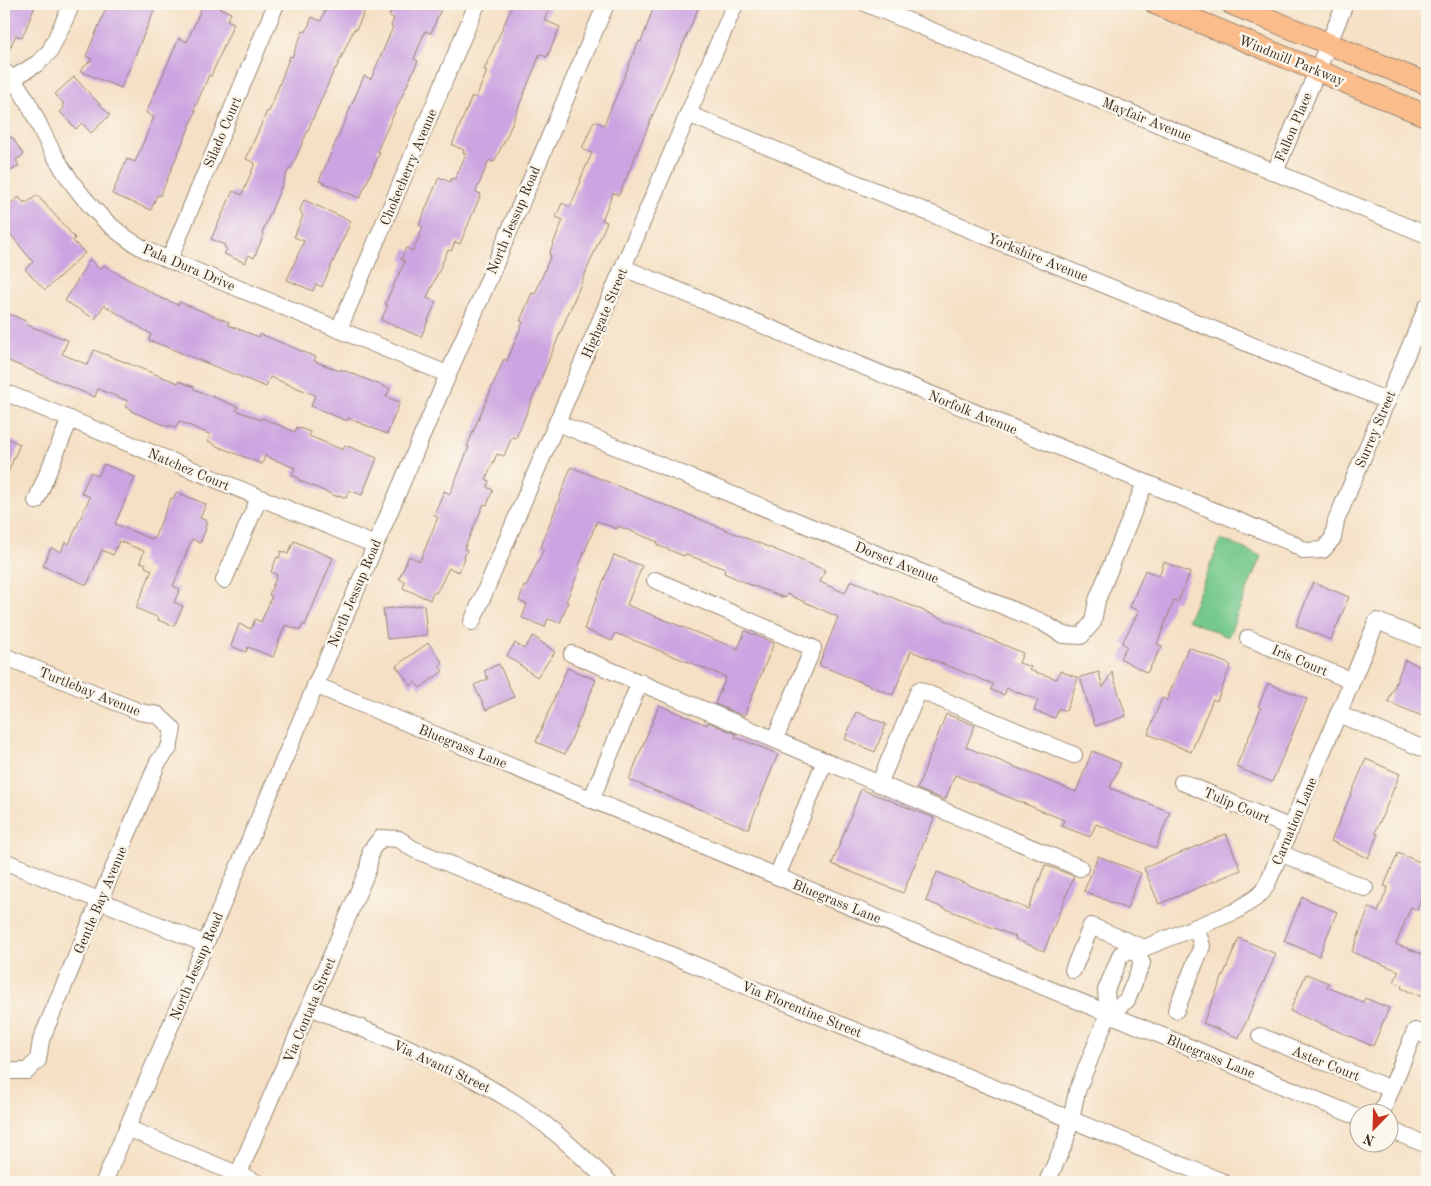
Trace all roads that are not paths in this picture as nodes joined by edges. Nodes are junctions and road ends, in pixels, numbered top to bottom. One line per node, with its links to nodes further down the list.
1 (72, 4): 11 (street)
2 (276, 4): 17 (street, Silado Court)
3 (477, 4): 20 (street, Chokecherry Avenue)
4 (606, 4): 21 (street, North Jessup Road)
5 (735, 4): 13 (street, Highgate Street)
6 (867, 4): 15 (street, Mayfair Avenue)
7 (1156, 4): 10 (main road, Windmill Parkway)
8 (1232, 4): 10 (main road, Windmill Parkway)
9 (1345, 4): 10 (street, Fallon Place)
10 (1323, 56): 12 (main road, Windmill Parkway); 14 (main road, Windmill Parkway); 15 (street, Fallon Place)
11 (7, 78): 17 (street, Pala Dura Drive)
12 (1427, 84)
13 (688, 114): 18 (street, Highgate Street); 23 (street, Yorkshire Avenue)
14 (1427, 116)
15 (1275, 172): 16 (street, Mayfair Avenue)
16 (1427, 235)
17 (169, 260): 20 (street, Pala Dura Drive)
18 (624, 268): 25 (street, Highgate Street); 26 (street, Norfolk Avenue)
19 (1427, 306): 23 (street, Surrey Street)
20 (339, 330): 21 (street, Pala Dura Drive)
21 (447, 374): 29 (street, North Jessup Road)
22 (4, 392): 24 (street, Natchez Court)
23 (1388, 400): 30 (street, Surrey Street)
24 (70, 419): 27 (street, Natchez Court); 28 (street)
25 (558, 423): 26 (street, Dorset Avenue); 33 (street, Highgate Street)
26 (1145, 483): 30 (street, Norfolk Avenue)
27 (259, 498): 29 (street, Natchez Court); 31 (street)
28 (36, 501)
29 (375, 545): 40 (street, North Jessup Road)
30 (1323, 550)
31 (224, 580)
32 (654, 580): 43 (street)
33 (472, 622)
34 (1248, 638): 38 (street, Iris Court)
35 (1427, 641): 38 (street, Carnation Lane)
36 (572, 654): 39 (street)
37 (4, 656): 42 (street, Turtlebay Avenue)
38 (1352, 681): 41 (street, Carnation Lane)
39 (640, 682): 43 (street); 49 (street)
40 (315, 685): 49 (street, Bluegrass Lane); 59 (street, North Jessup Road)
41 (1338, 714): 44 (street); 50 (street, Carnation Lane)
42 (173, 729): 57 (street, Gentle Bay Avenue)
43 (775, 740): 46 (street)
44 (1422, 748)
45 (1074, 755): 48 (street)
46 (825, 761): 48 (street); 55 (street)
47 (1182, 782): 50 (street, Tulip Court)
48 (879, 784): 54 (street)
49 (591, 800): 55 (street, Bluegrass Lane)
50 (1291, 828): 52 (street, Carnation Lane)
51 (381, 838): 62 (street, Via Contata Street); 71 (street, Via Florentine Street)
52 (1280, 853): 56 (street); 58 (street, Carnation Lane)
53 (4, 862): 57 (street)
54 (1080, 868)
55 (776, 876): 64 (street, Bluegrass Lane)
56 (1365, 888)
57 (100, 901): 59 (street); 67 (street, Gentle Bay Avenue)
58 (1196, 927): 60 (street, Carnation Lane); 63 (street)
59 (205, 944): 72 (street, North Jessup Road)
60 (1140, 949): 61 (street); 64 (street); 64 (street, Carnation Lane)
61 (1073, 970)
62 (310, 1007): 75 (street, Via Contata Street); 78 (street, Via Avanti Street)
63 (1176, 1010)
64 (1108, 1014): 70 (street, Bluegrass Lane); 71 (street)
65 (1260, 1036): 68 (street, Aster Court)
66 (1427, 1036): 68 (street)
67 (4, 1072)
68 (1391, 1089): 69 (street)
69 (1385, 1104)
70 (1348, 1113)
71 (1071, 1120): 79 (street); 80 (street, Via Florentine Street)
72 (127, 1128): 75 (street); 76 (street, North Jessup Road)
73 (1398, 1133): 74 (street)
74 (1427, 1145)
75 (237, 1179): 77 (street)
76 (104, 1182)
77 (256, 1182)
78 (609, 1182)
79 (1047, 1182)
80 (1223, 1182)

